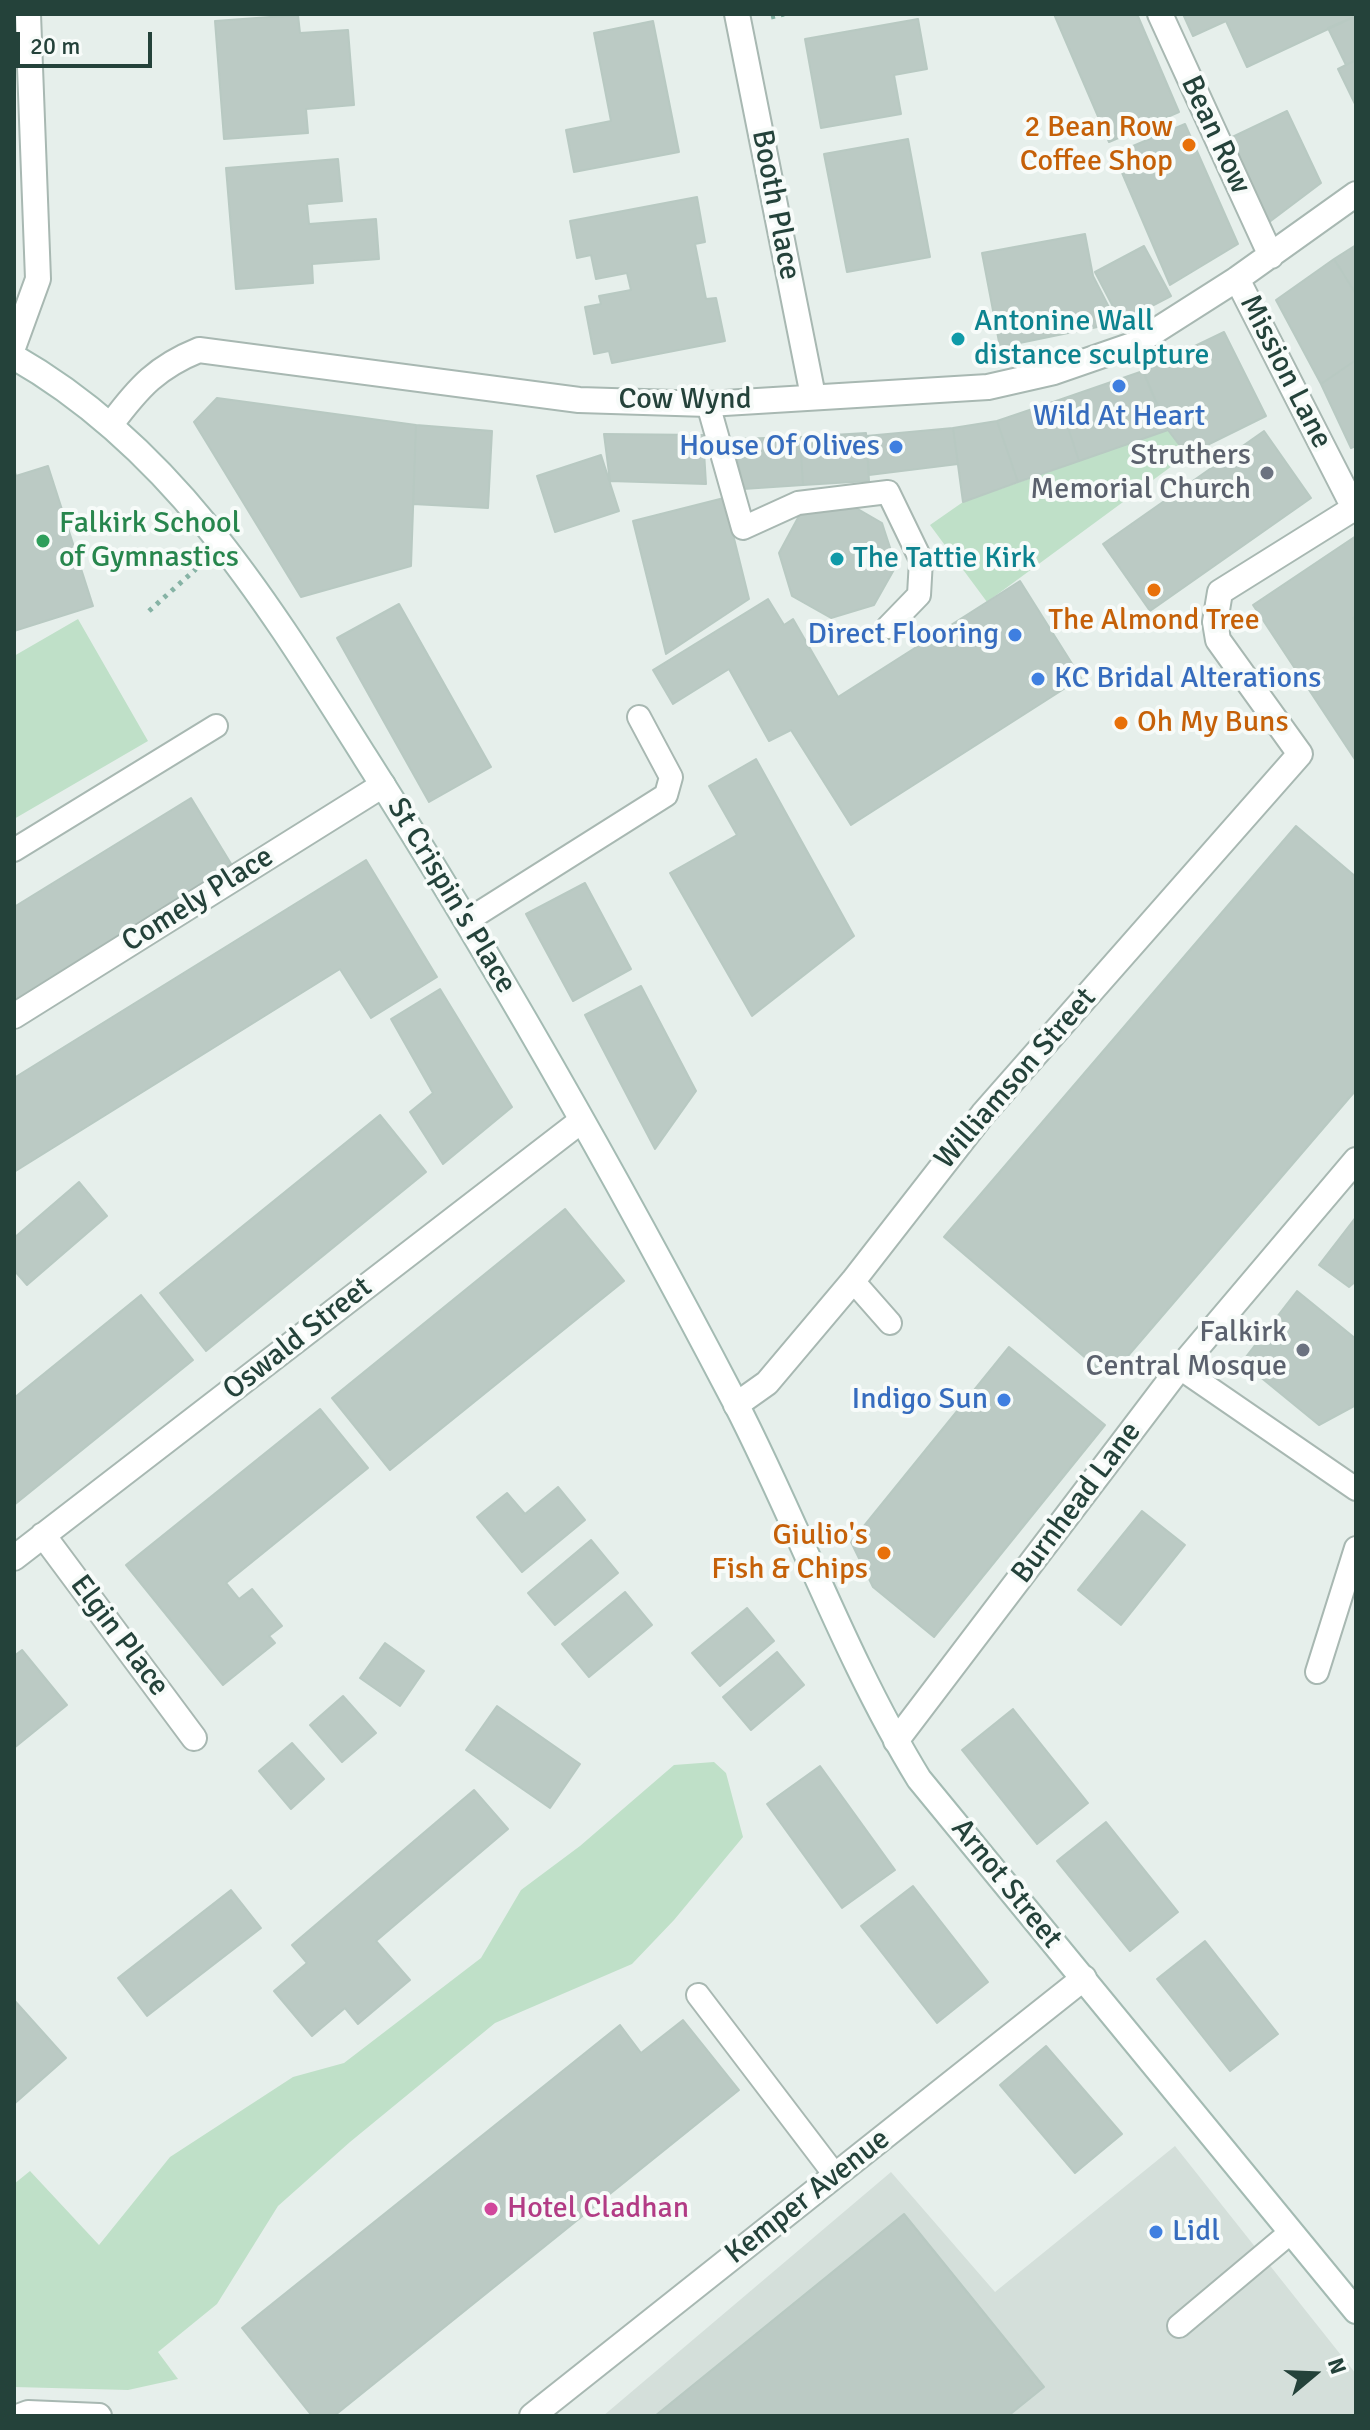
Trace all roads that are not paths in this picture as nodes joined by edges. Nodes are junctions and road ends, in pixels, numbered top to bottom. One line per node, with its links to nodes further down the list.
1 (28, 14): 7 (street)
2 (737, 14): 9 (street, Booth Place)
3 (1160, 14): 5 (street, Bean Row)
4 (1356, 194): 5 (street, Cow Wynd)
5 (1271, 256): 6 (street, Cow Wynd)
6 (1237, 279): 9 (street, Cow Wynd); 12 (street, Mission Lane)
7 (14, 345)
8 (14, 357): 11 (street)
9 (813, 396): 10 (street, Cow Wynd)
10 (708, 404): 11 (street, Cow Wynd); 13 (lane)
11 (112, 423): 16 (street, St Crispin's Place)
12 (1355, 508): 22 (street, Williamson Street)
13 (888, 627)
14 (639, 717): 18 (lane)
15 (216, 726): 17 (lane)
16 (383, 785): 18 (street, St Crispin's Place); 19 (street, Comely Place)
17 (14, 850)
18 (468, 920): 20 (street, St Crispin's Place)
19 (14, 1016)
20 (581, 1121): 25 (street, St Crispin's Place); 27 (street, Oswald Street)
21 (1356, 1160): 24 (street, Burnhead Lane)
22 (853, 1281): 23 (lane); 25 (street, Williamson Street)
23 (890, 1323)
24 (1180, 1368): 26 (lane); 32 (street, Burnhead Lane)
25 (736, 1405): 32 (street, Arnot Street)
26 (1356, 1489)
27 (43, 1535): 29 (street, Oswald Street); 31 (street, Elgin Place)
28 (1356, 1548): 30 (lane)
29 (14, 1558)
30 (1317, 1672)
31 (194, 1738)
32 (896, 1741): 33 (street, Arnot Street)
33 (1084, 1978): 35 (street, Kemper Avenue); 36 (street, Arnot Street)
34 (698, 1995): 35 (lane)
35 (835, 2175): 41 (street, Kemper Avenue)
36 (1291, 2232): 37 (street, Arnot Street); 38 (lane)
37 (1356, 2311)
38 (1179, 2326)
39 (20, 2416): 40 (street)
40 (99, 2416)
41 (532, 2416)

